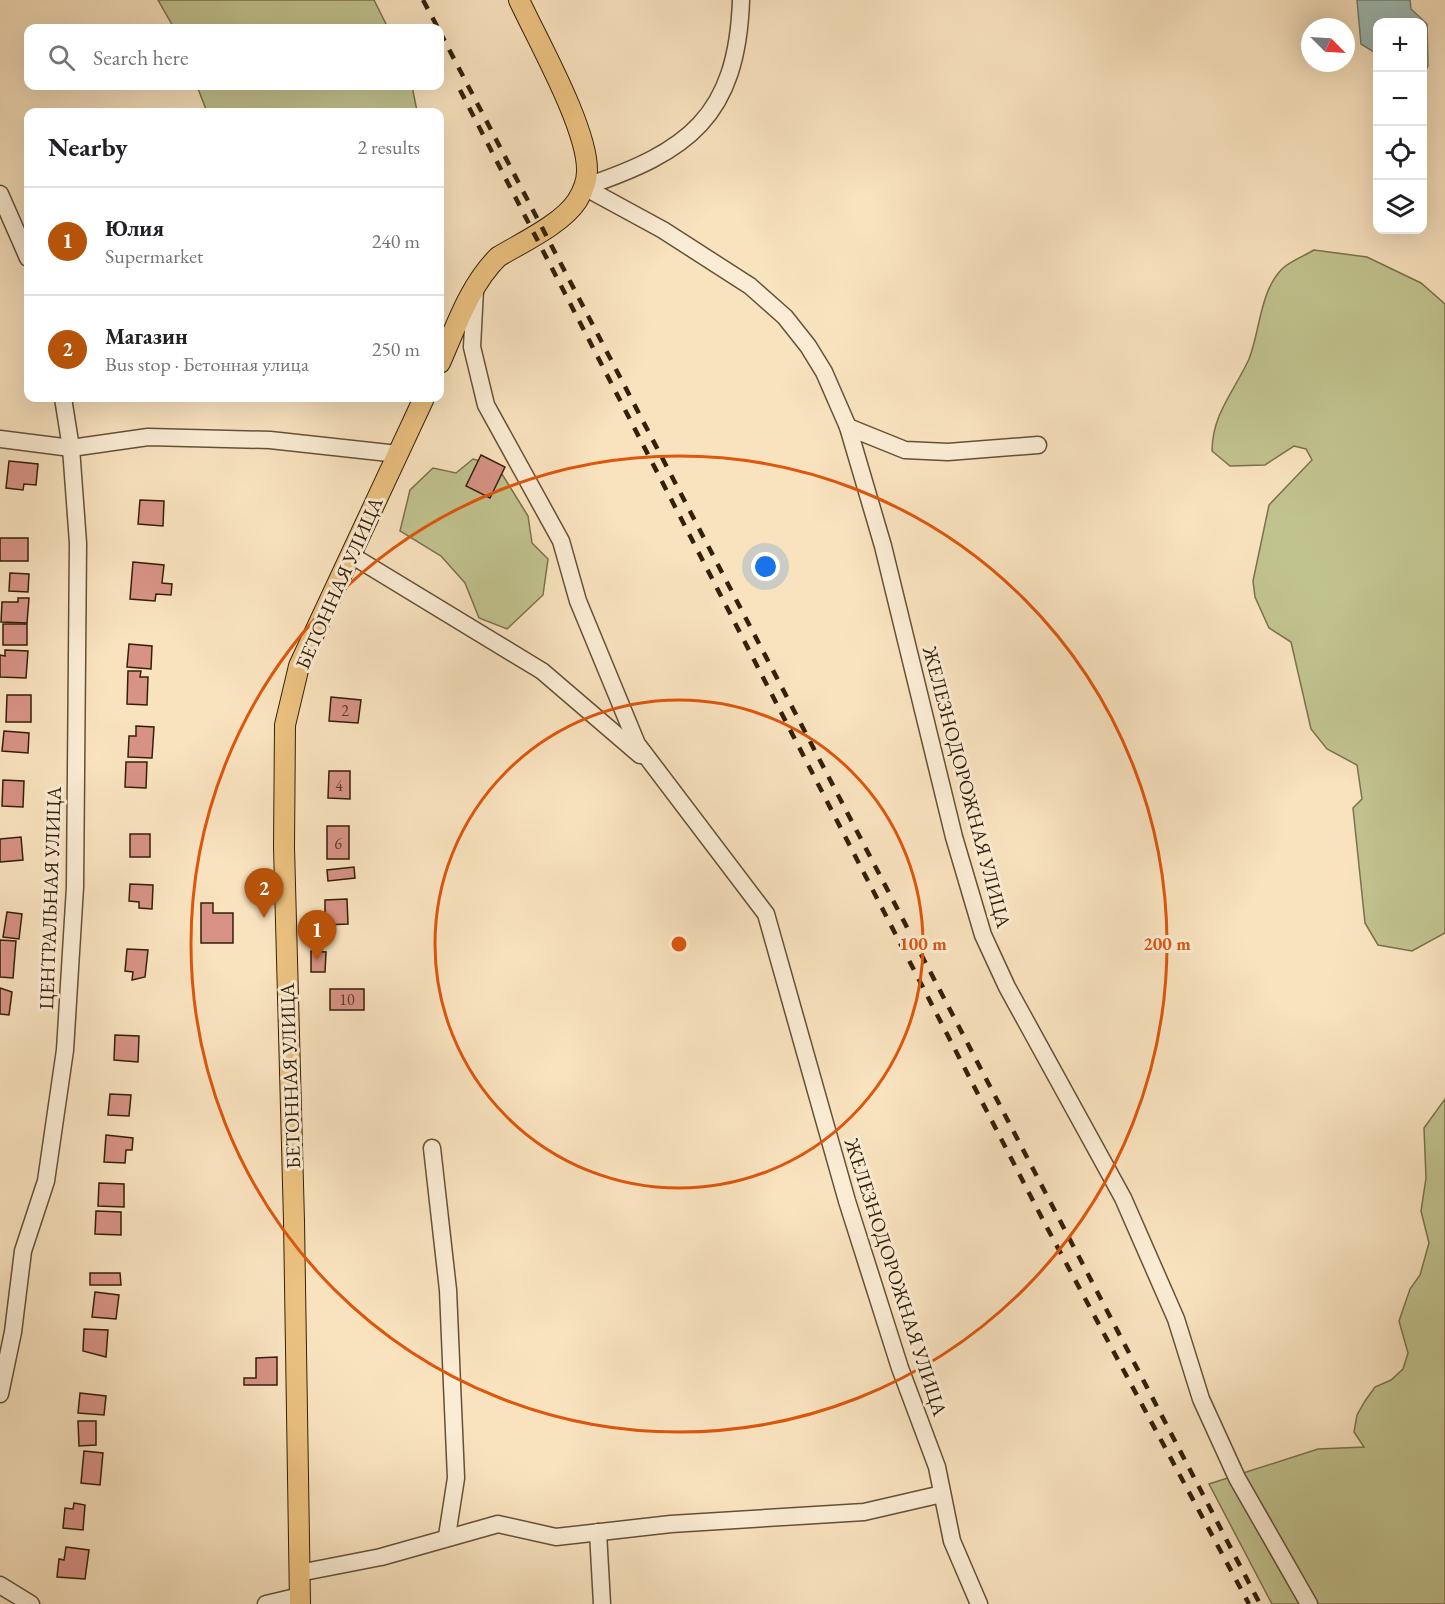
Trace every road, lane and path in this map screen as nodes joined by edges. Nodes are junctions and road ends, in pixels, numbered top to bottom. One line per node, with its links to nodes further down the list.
1 (519, 0): 3 (main road)
2 (741, 0): 3 (street)
3 (584, 187): 6 (main road); 10 (street, ЖЕЛЕЗНОДОРОЖНАЯ УЛИЦА)
4 (0, 194): 5 (street)
5 (24, 249)
6 (475, 285): 7 (main road); 16 (street, ЖЕЛЕЗНОДОРОЖНАЯ УЛИЦА)
7 (444, 354)
8 (64, 402): 13 (street, ЦЕНТРАЛЬНАЯ УЛИЦА)
9 (422, 402): 14 (main road, БЕТОННАЯ УЛИЦА)
10 (848, 427): 12 (street); 29 (street, ЖЕЛЕЗНОДОРОЖНАЯ УЛИЦА)
11 (0, 439): 13 (street)
12 (1038, 445)
13 (71, 448): 14 (street); 18 (street, ЦЕНТРАЛЬНАЯ УЛИЦА)
14 (398, 454): 15 (main road, БЕТОННАЯ УЛИЦА)
15 (351, 555): 16 (street); 22 (main road, БЕТОННАЯ УЛИЦА)
16 (654, 768): 19 (street, ЖЕЛЕЗНОДОРОЖНАЯ УЛИЦА)
17 (432, 1148): 21 (street)
18 (0, 1394)
19 (942, 1494): 20 (street); 28 (street, ЖЕЛЕЗНОДОРОЖНАЯ УЛИЦА)
20 (598, 1532): 21 (street); 27 (street)
21 (447, 1536): 22 (street)
22 (299, 1573): 24 (main road, БЕТОННАЯ УЛИЦА)
23 (0, 1585): 25 (street)
24 (300, 1600): 26 (street)
25 (31, 1604)
26 (266, 1604)
27 (602, 1604)
28 (979, 1604)
29 (1309, 1604)

